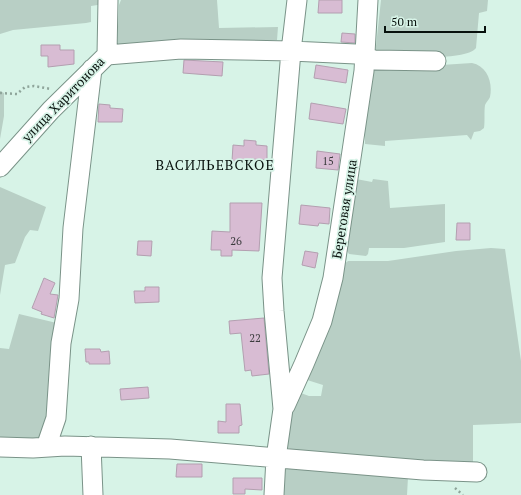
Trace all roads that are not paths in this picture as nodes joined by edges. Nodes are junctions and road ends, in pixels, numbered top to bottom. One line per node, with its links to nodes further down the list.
1 (108, 0): 5 (street, улица Харитонова)
2 (297, 0): 4 (street, Береговая улица)
3 (368, 0): 6 (street, Береговая улица)
4 (291, 51): 5 (street); 6 (street); 10 (street, Береговая улица)
5 (106, 55): 8 (street, улица Харитонова)
6 (364, 57): 7 (street); 10 (street, Береговая улица)
7 (436, 61)
8 (92, 69): 9 (street, улица Харитонова); 13 (street)
9 (0, 167)
10 (283, 409): 14 (street, Береговая улица)
11 (0, 446): 13 (street)
12 (91, 446): 13 (street); 14 (street); 16 (street)
13 (46, 447)
14 (276, 458): 15 (street); 17 (street, Береговая улица)
15 (477, 472)
16 (93, 495)
17 (274, 495)

